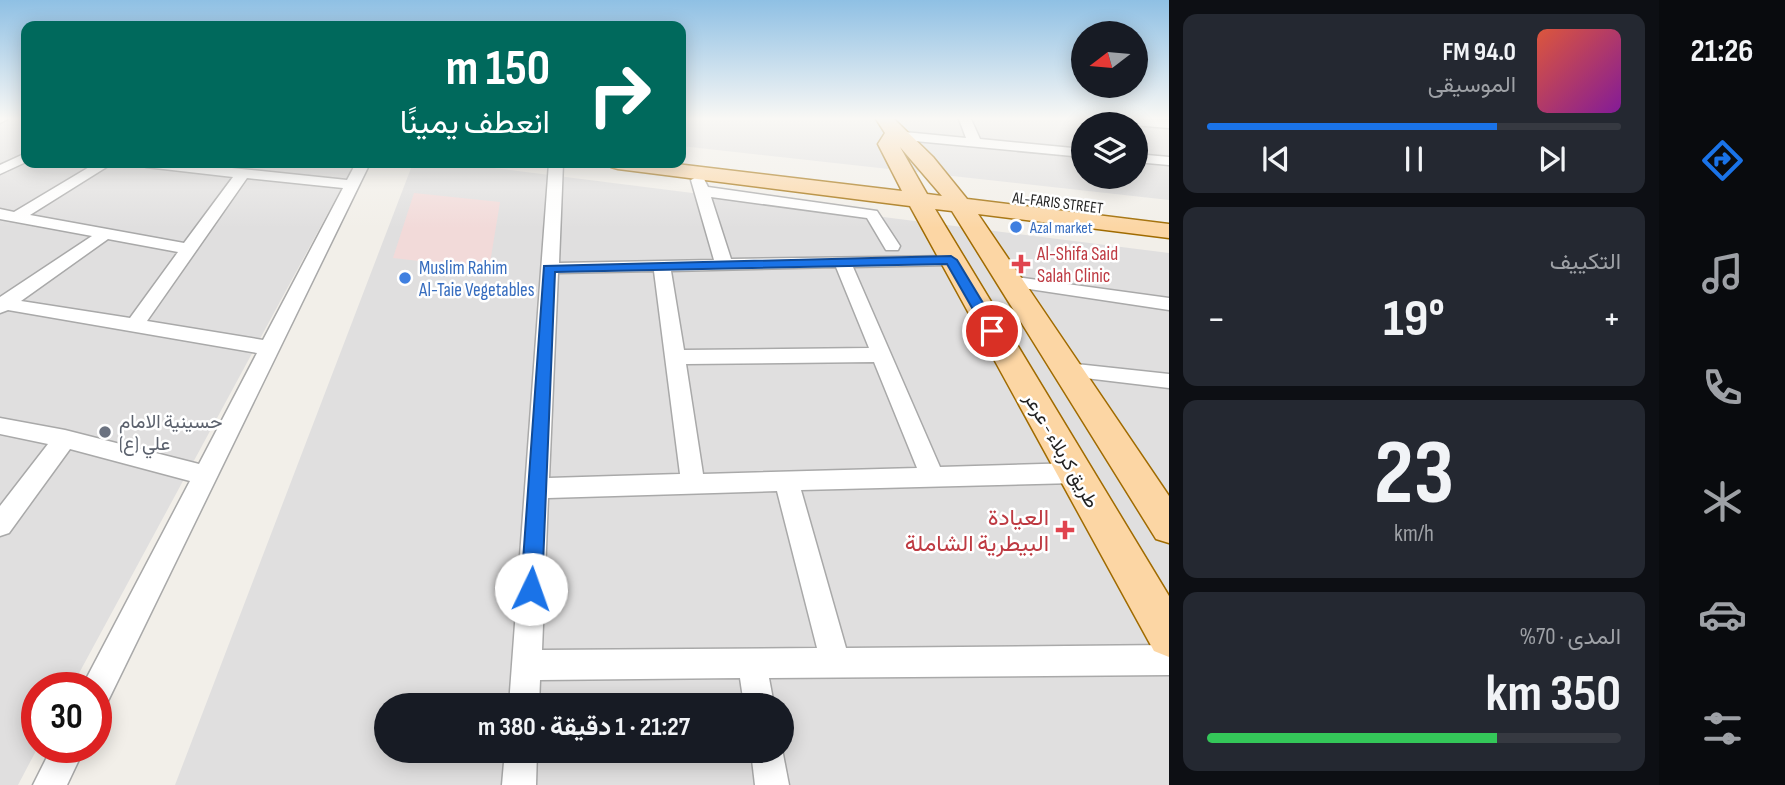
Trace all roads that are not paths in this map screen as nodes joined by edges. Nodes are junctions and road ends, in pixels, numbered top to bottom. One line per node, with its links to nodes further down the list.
1 (894, 156): 16 (main road, طريق كربلاء - عرعر)
2 (919, 156): 17 (main road)
3 (1148, 159): 5 (street)
4 (21, 160): 11 (street)
5 (1169, 162)
6 (97, 168): 20 (street)
7 (194, 168): 12 (street)
8 (360, 168): 15 (street)
9 (556, 168): 29 (street)
10 (656, 168): 13 (main road)
11 (0, 170)
12 (243, 173): 15 (street); 24 (street)
13 (693, 173): 14 (main road); 23 (street); 27 (street)
14 (803, 178): 16 (main road, AL-FARIS STREET); 16 (main road)
15 (352, 185): 34 (street)
16 (920, 203): 17 (main road, AL-FARIS STREET); 25 (main road, طريق كربلاء - عرعر)
17 (959, 206): 18 (main road, AL-FARIS STREET); 30 (main road)
18 (1013, 207): 19 (main road, AL-FARIS STREET); 21 (main road, AL-FARIS STREET)
19 (1169, 215)
20 (8, 216): 22 (street)
21 (1169, 231)
22 (106, 234): 24 (street); 32 (street)
23 (892, 246)
24 (188, 249): 33 (street)
25 (951, 260): 26 (street); 41 (main road, طريق كربلاء - عرعر)
26 (842, 262): 27 (street); 35 (street)
27 (724, 265): 28 (street)
28 (662, 266): 29 (street); 36 (street)
29 (549, 268): 46 (street)
30 (1009, 281): 31 (street); 37 (main road)
31 (1169, 304)
32 (2, 305): 33 (street)
33 (134, 326): 34 (street)
34 (269, 348): 42 (street)
35 (881, 355): 36 (street); 43 (street)
36 (675, 357): 45 (street)
37 (1067, 370): 38 (street); 48 (main road)
38 (1169, 381)
39 (0, 426): 40 (street)
40 (65, 439): 42 (street); 47 (street)
41 (1076, 473): 43 (street); 49 (main road, طريق كربلاء - عرعر)
42 (206, 475): 54 (street)
43 (933, 477): 44 (street)
44 (786, 481): 45 (street); 51 (street)
45 (693, 484): 46 (street)
46 (537, 488): 53 (street)
47 (0, 525)
48 (1169, 527)
49 (1169, 636)
50 (1169, 660): 51 (street)
51 (835, 662): 52 (street)
52 (751, 663): 53 (street); 56 (street)
53 (527, 665): 55 (street)
54 (106, 672)
55 (525, 693)
56 (757, 693)
57 (61, 763): 60 (street)
58 (520, 763): 61 (street)
59 (768, 763): 62 (street)
60 (50, 785)
61 (519, 785)
62 (772, 785)

